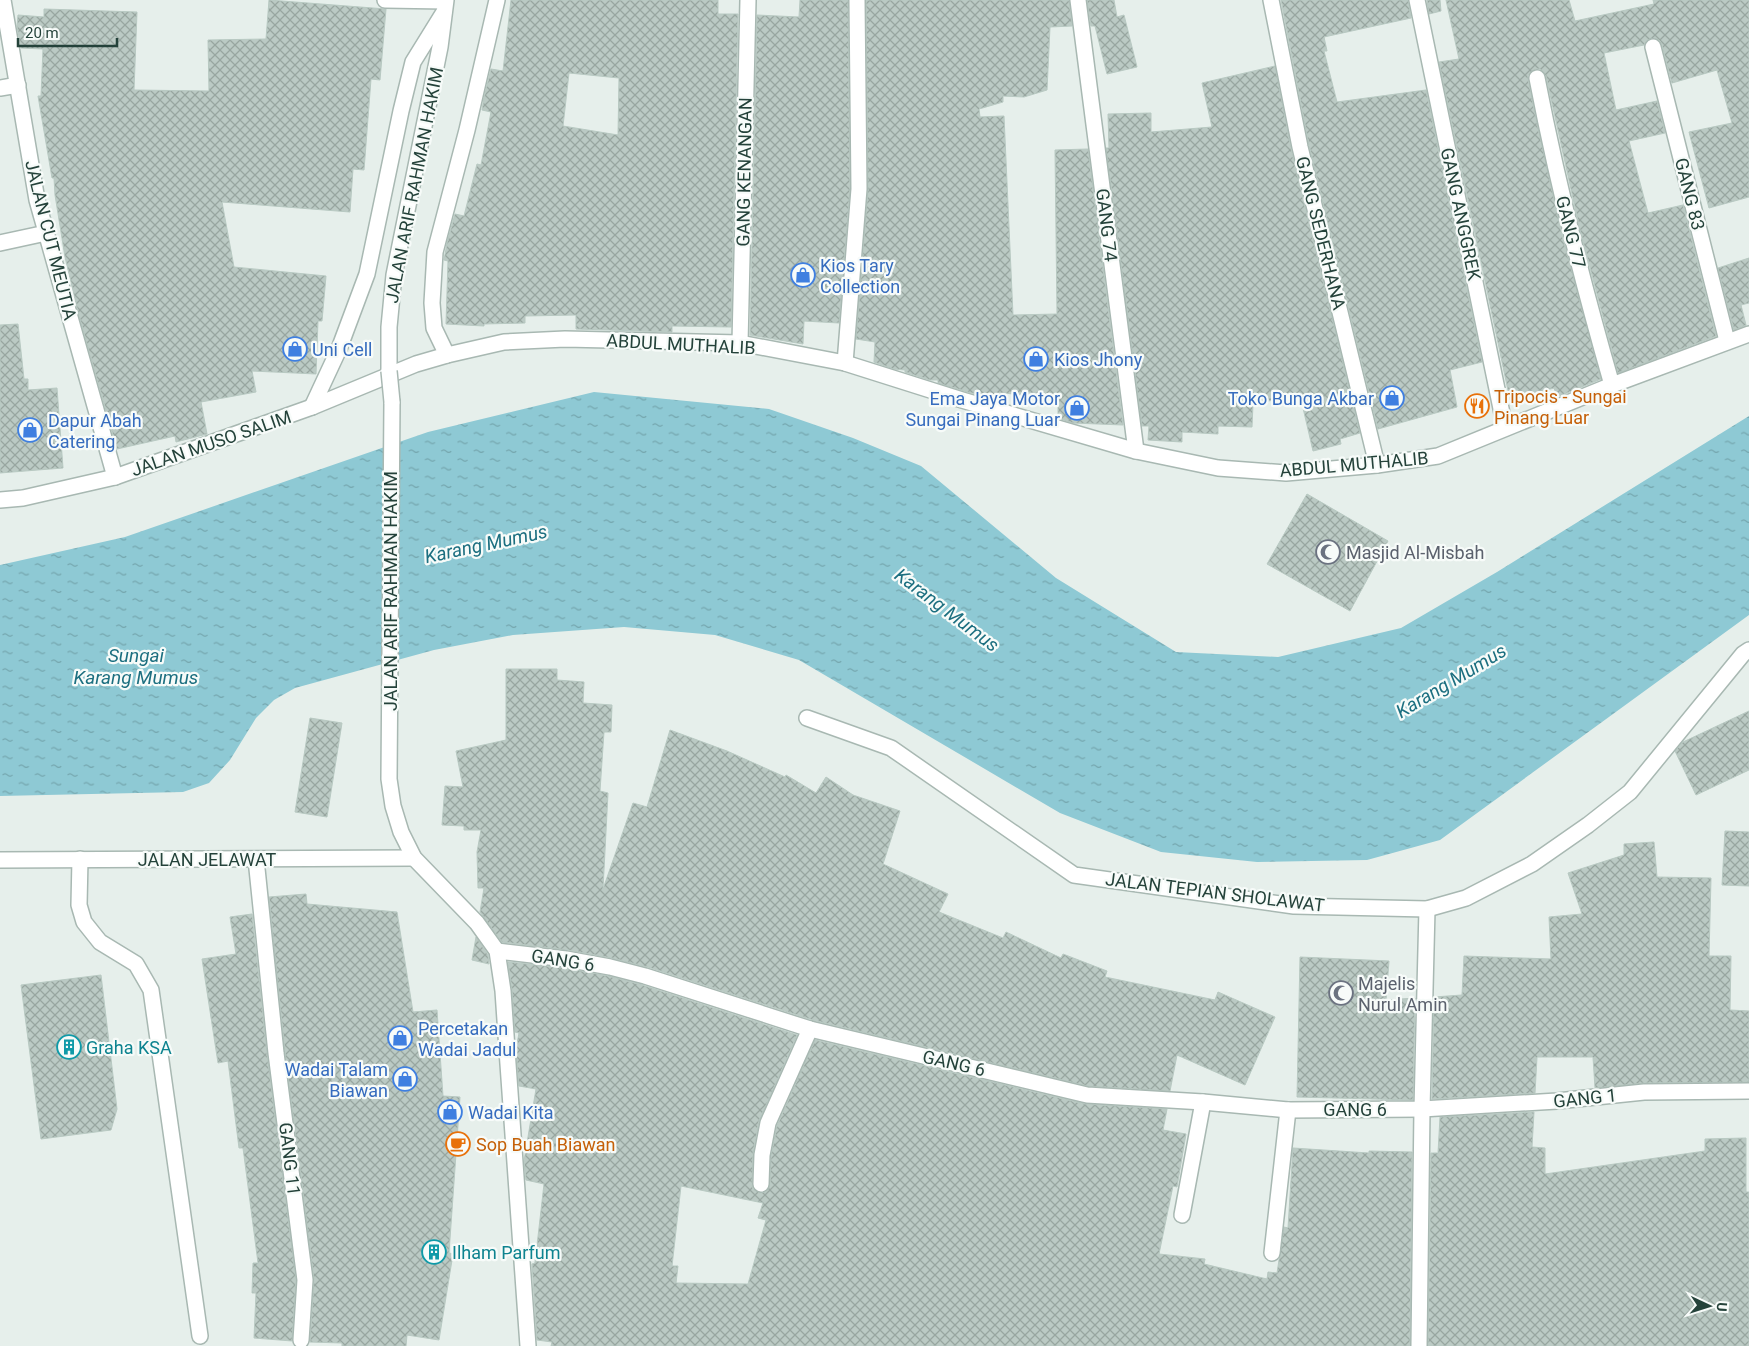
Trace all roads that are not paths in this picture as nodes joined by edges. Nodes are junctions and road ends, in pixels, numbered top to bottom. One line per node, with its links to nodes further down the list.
1 (3, 0): 12 (street, JALAN CUT MEUTIA)
2 (385, 0): 9 (street)
3 (497, 0): 19 (street)
4 (748, 0): 18 (street, GANG KENANGAN)
5 (857, 0): 20 (street)
6 (1078, 0): 25 (street, GANG 74)
7 (1271, 0): 26 (street, GANG SEDERHANA)
8 (1417, 0): 24 (street, GANG ANGGREK)
9 (445, 4): 23 (street); 31 (street, JALAN ARIF RAHMAN HAKIM, bridge)
10 (1653, 47): 17 (street, GANG 83)
11 (1536, 78): 22 (street, GANG 77)
12 (18, 85): 13 (street); 14 (street, JALAN CUT MEUTIA)
13 (0, 88)
14 (46, 233): 15 (street); 27 (street, JALAN CUT MEUTIA)
15 (0, 243)
16 (1749, 334): 17 (street, ABDUL MUTHALIB)
17 (1727, 341): 22 (street, ABDUL MUTHALIB)
18 (740, 343): 19 (street, ABDUL MUTHALIB); 20 (street, ABDUL MUTHALIB)
19 (447, 354): 21 (street, ABDUL MUTHALIB)
20 (845, 363): 25 (street, ABDUL MUTHALIB)
21 (416, 364): 23 (street, JALAN MUSO SALIM)
22 (1612, 386): 24 (street, ABDUL MUTHALIB)
23 (312, 407): 27 (street, JALAN MUSO SALIM)
24 (1505, 428): 26 (street, ABDUL MUTHALIB)
25 (1136, 450): 26 (street, ABDUL MUTHALIB)
26 (1377, 465)
27 (115, 477): 28 (street, JALAN MUSO SALIM)
28 (0, 500)
29 (1749, 650): 35 (street, JALAN TEPIAN SHOLAWAT)
30 (807, 718): 35 (street, JALAN TEPIAN SHOLAWAT)
31 (414, 858): 32 (street, JALAN JELAWAT); 36 (street, JALAN ARIF RAHMAN HAKIM)
32 (256, 859): 34 (street, JALAN JELAWAT); 46 (street, GANG 11)
33 (0, 860): 34 (street, JALAN JELAWAT)
34 (80, 860): 45 (street)
35 (1427, 909): 40 (street)
36 (497, 951): 37 (street, GANG 6); 47 (street)
37 (810, 1029): 39 (street, GANG 6); 42 (street)
38 (1749, 1091): 40 (street, GANG 1)
39 (1203, 1102): 41 (street, GANG 6); 43 (street)
40 (1422, 1109): 41 (street, GANG 6); 48 (street)
41 (1288, 1110): 44 (street)
42 (761, 1184)
43 (1182, 1215)
44 (1272, 1253)
45 (200, 1336)
46 (301, 1340)
47 (528, 1346)
48 (1419, 1346)

